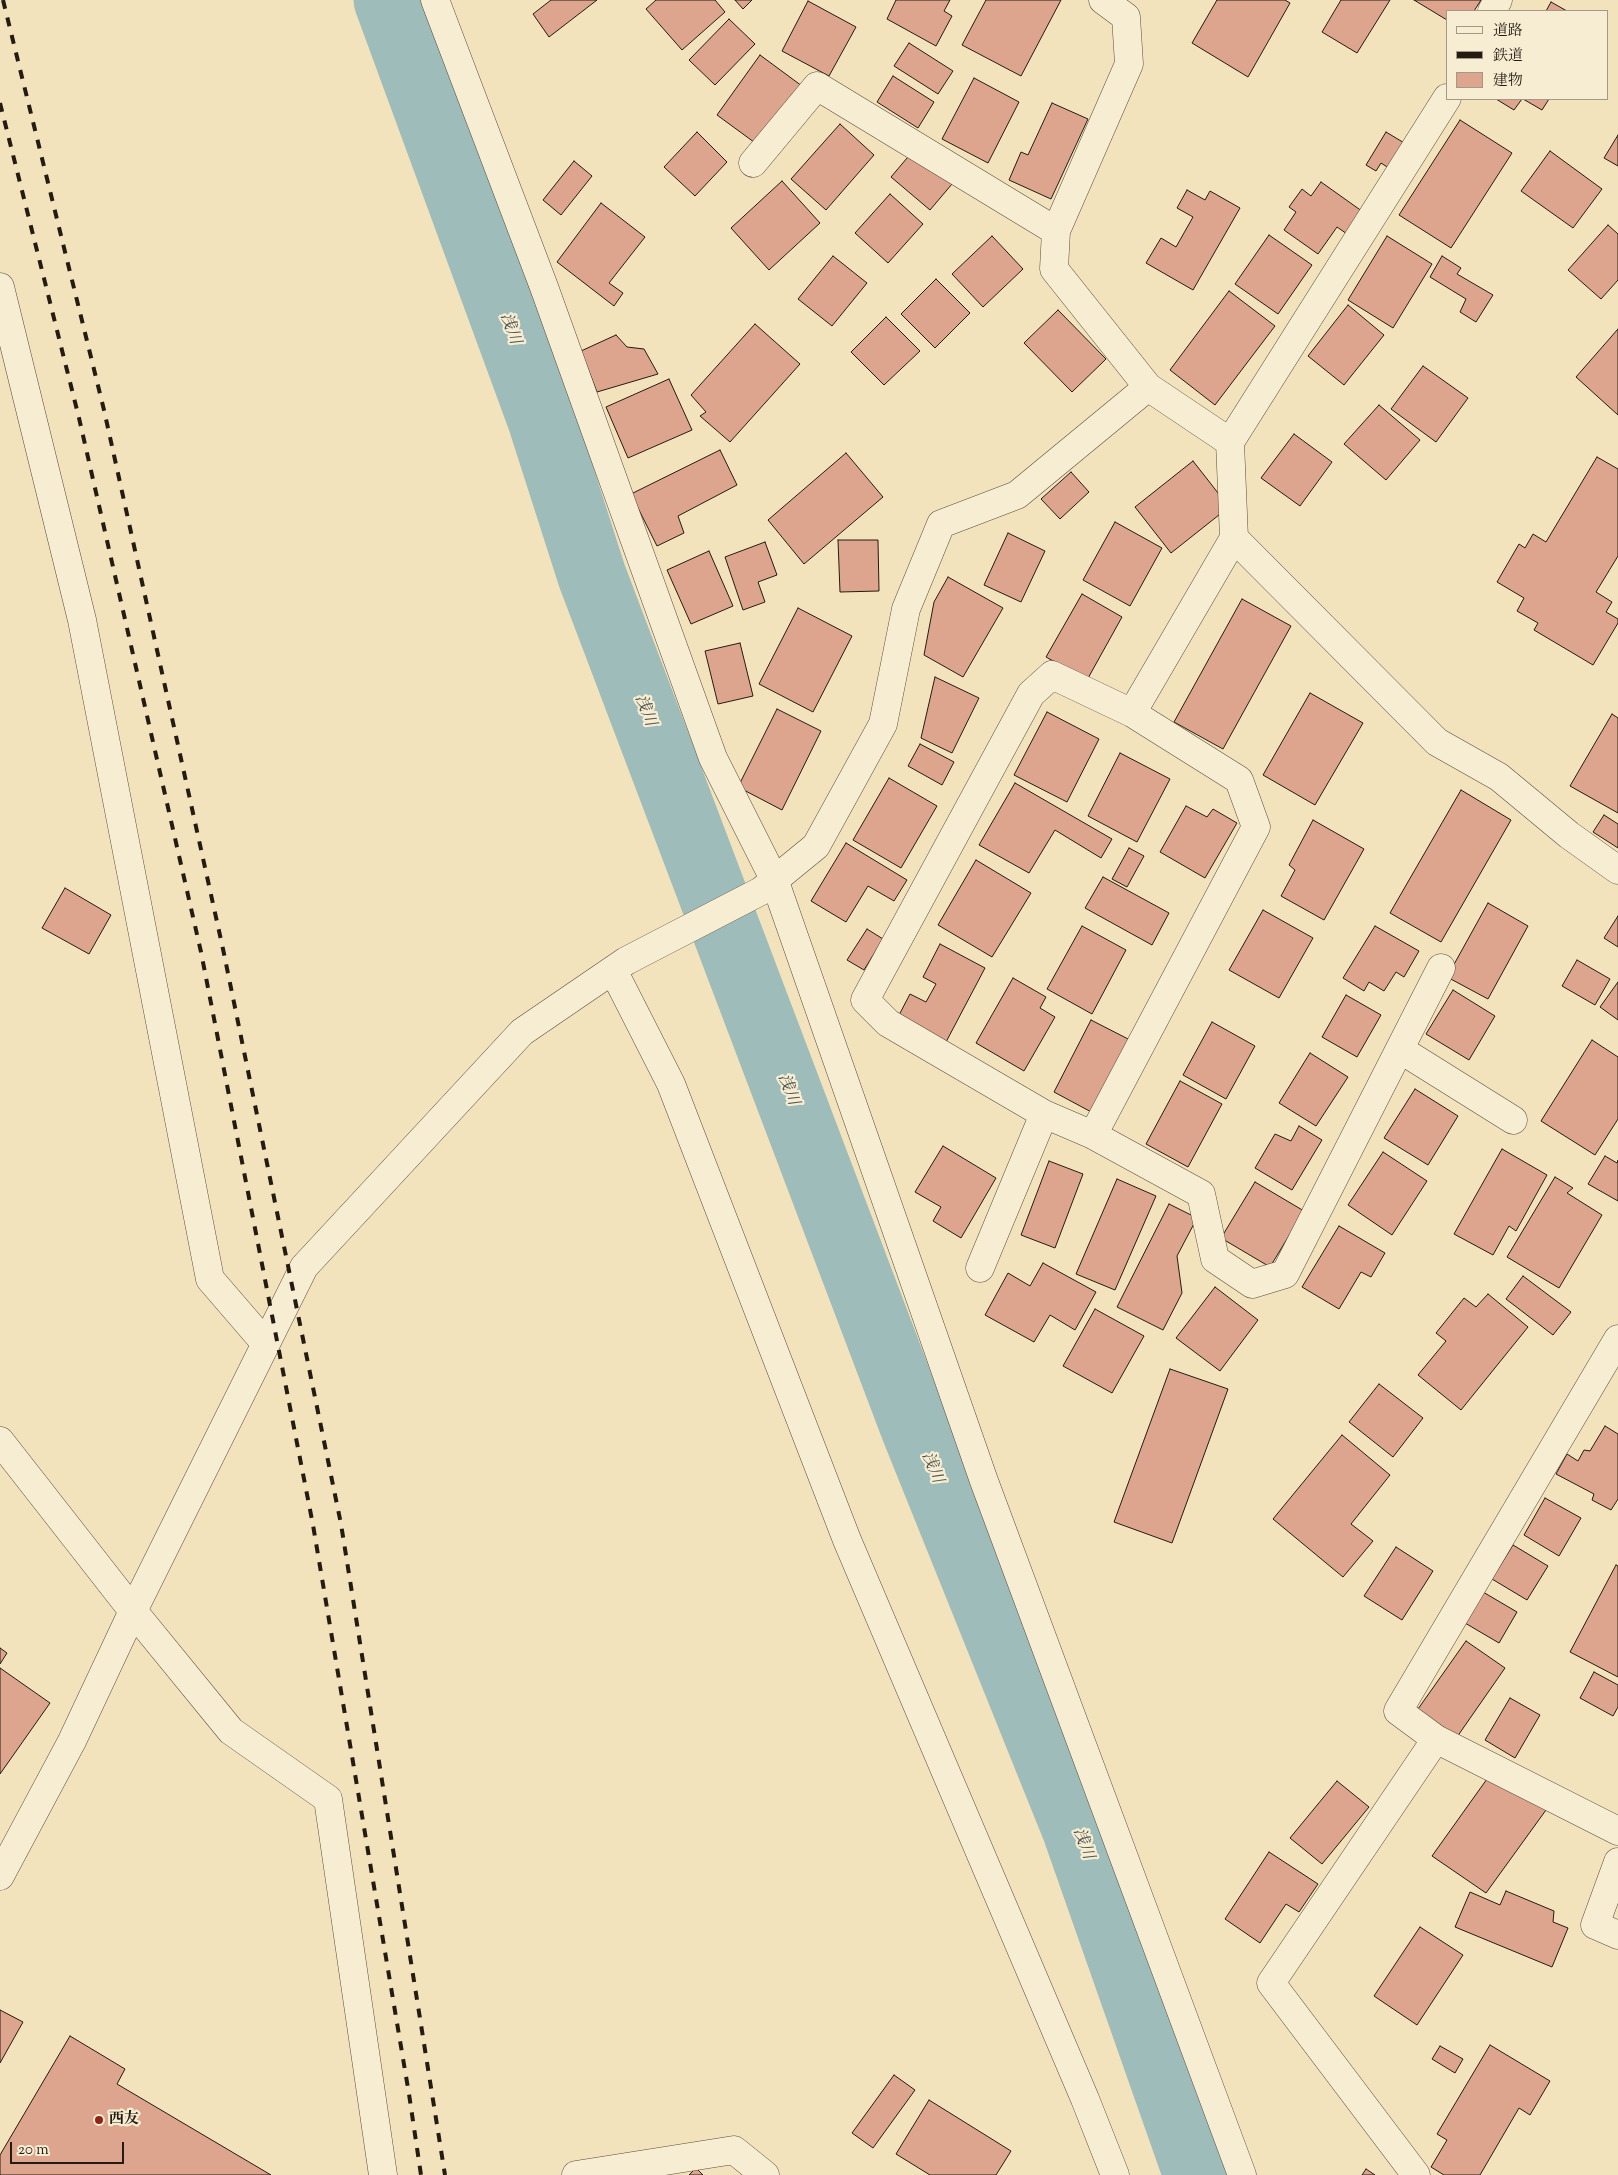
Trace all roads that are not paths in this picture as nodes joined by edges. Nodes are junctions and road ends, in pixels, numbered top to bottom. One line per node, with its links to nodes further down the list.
1 (435, 0): 13 (street)
2 (1102, 0): 3 (street)
3 (1130, 9): 6 (street)
4 (1446, 100): 9 (street)
5 (753, 163): 6 (street)
6 (1056, 231): 8 (street)
7 (0, 287): 22 (street)
8 (1148, 387): 9 (street); 13 (street)
9 (1230, 442): 10 (street)
10 (1234, 538): 11 (street); 12 (street)
11 (1132, 712): 17 (street); 19 (street)
12 (1618, 870)
13 (767, 885): 14 (street); 34 (street)
14 (620, 966): 22 (street); 33 (street)
15 (1441, 968): 16 (street)
16 (1401, 1050): 18 (street); 19 (street)
17 (1044, 1114): 19 (street); 20 (street)
18 (1513, 1120)
19 (1093, 1135)
20 (980, 1268)
21 (1618, 1339): 25 (street)
22 (266, 1344): 24 (street)
23 (0, 1441): 24 (street)
24 (133, 1610): 28 (street); 30 (street)
25 (1436, 1739): 26 (street); 35 (street)
26 (1618, 1832)
27 (1618, 1862): 29 (street)
28 (0, 1876)
29 (1618, 1935)
30 (383, 2175)
31 (576, 2175): 32 (street)
32 (765, 2175)
33 (1116, 2175)
34 (1242, 2175)
35 (1416, 2175)

